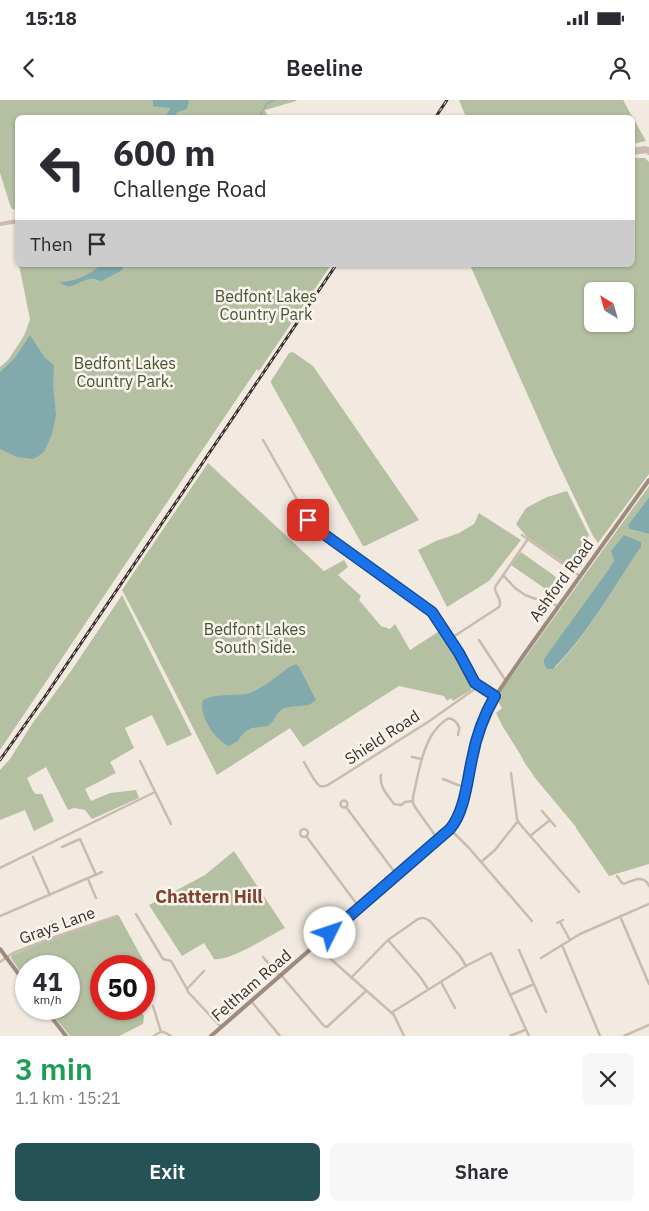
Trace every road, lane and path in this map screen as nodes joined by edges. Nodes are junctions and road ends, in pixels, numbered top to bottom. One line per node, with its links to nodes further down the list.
1 (648, 150): 2 (street)
2 (635, 152)
3 (15, 222): 4 (street)
4 (0, 224)
5 (263, 440): 17 (street)
6 (649, 480): 10 (main road, Ashford Road)
7 (522, 536): 8 (street)
8 (528, 539): 9 (street); 10 (street)
9 (503, 575): 11 (street); 13 (street)
10 (580, 576): 13 (main road, Ashford Road)
11 (501, 605): 12 (street); 14 (street)
12 (505, 607)
13 (558, 607): 16 (main road, Ashford Road)
14 (453, 637)
15 (479, 640): 16 (street)
16 (506, 681): 18 (main road, Ashford Road)
17 (479, 686): 18 (street); 23 (street, Shield Road)
18 (495, 696): 27 (main road, Feltham Road)
19 (458, 735): 21 (street)
20 (412, 756): 21 (street)
21 (422, 759): 29 (street)
22 (140, 761): 28 (street)
23 (304, 762)
24 (511, 773): 33 (street)
25 (379, 778): 29 (street)
26 (443, 779): 27 (street)
27 (466, 787): 36 (main road, Feltham Road)
28 (155, 792): 34 (street); 43 (street)
29 (413, 801): 39 (street)
30 (346, 807): 46 (street)
31 (542, 812): 32 (street)
32 (550, 820): 35 (street); 38 (street)
33 (518, 821): 38 (street); 42 (street)
34 (171, 824)
35 (555, 826)
36 (450, 829): 39 (main road, Feltham Road); 42 (street)
37 (306, 836): 54 (street)
38 (530, 836): 50 (street)
39 (438, 839): 46 (main road, Feltham Road)
40 (62, 847): 45 (street)
41 (34, 857): 51 (street)
42 (481, 862): 59 (street)
43 (0, 868)
44 (102, 872): 45 (street)
45 (96, 875): 48 (street)
46 (397, 875): 54 (main road, Feltham Road)
47 (617, 876): 49 (street)
48 (88, 878): 51 (street); 52 (street)
49 (649, 886)
50 (579, 892)
51 (50, 894): 56 (street)
52 (96, 898)
53 (649, 904): 58 (street)
54 (359, 907): 64 (main road, Feltham Road)
55 (136, 914): 81 (street)
56 (0, 916)
57 (117, 916): 68 (street, Grays Lane)
58 (620, 916): 62 (street); 75 (street)
59 (532, 921)
60 (560, 921): 62 (street)
61 (388, 940): 71 (street); 77 (street); 82 (street)
62 (570, 940): 63 (street)
63 (562, 945): 69 (street); 105 (street)
64 (316, 946): 76 (main road, Feltham Road); 77 (street)
65 (0, 949): 68 (main road)
66 (519, 950): 79 (street)
67 (263, 957): 76 (street)
68 (7, 958): 70 (street, Grays Lane); 72 (main road)
69 (541, 958)
70 (0, 962)
71 (466, 966): 78 (street); 84 (street)
72 (15, 969)
73 (204, 971): 81 (street)
74 (649, 973): 75 (street)
75 (645, 975): 80 (street)
76 (280, 976): 83 (street); 85 (main road, Feltham Road)
77 (351, 978): 83 (street)
78 (441, 982): 82 (street); 87 (street)
79 (534, 984): 84 (street); 86 (street)
80 (649, 984)
81 (187, 989): 94 (street)
82 (428, 990): 91 (street)
83 (366, 991): 91 (street)
84 (510, 995): 95 (street)
85 (251, 1001): 94 (main road, Feltham Road); 101 (street)
86 (543, 1006): 88 (street); 90 (street)
87 (455, 1008)
88 (538, 1008)
89 (155, 1012): 96 (street)
90 (546, 1012)
91 (391, 1013): 102 (street)
92 (54, 1020): 97 (main road)
93 (649, 1025): 106 (street)
94 (221, 1027): 100 (main road, Feltham Road)
95 (526, 1029): 103 (street); 104 (street)
96 (161, 1032): 98 (street); 99 (street)
97 (64, 1035)
98 (154, 1036)
99 (171, 1036)
100 (211, 1036)
101 (280, 1036)
102 (404, 1036)
103 (510, 1036)
104 (529, 1036)
105 (600, 1036)
106 (624, 1036)

